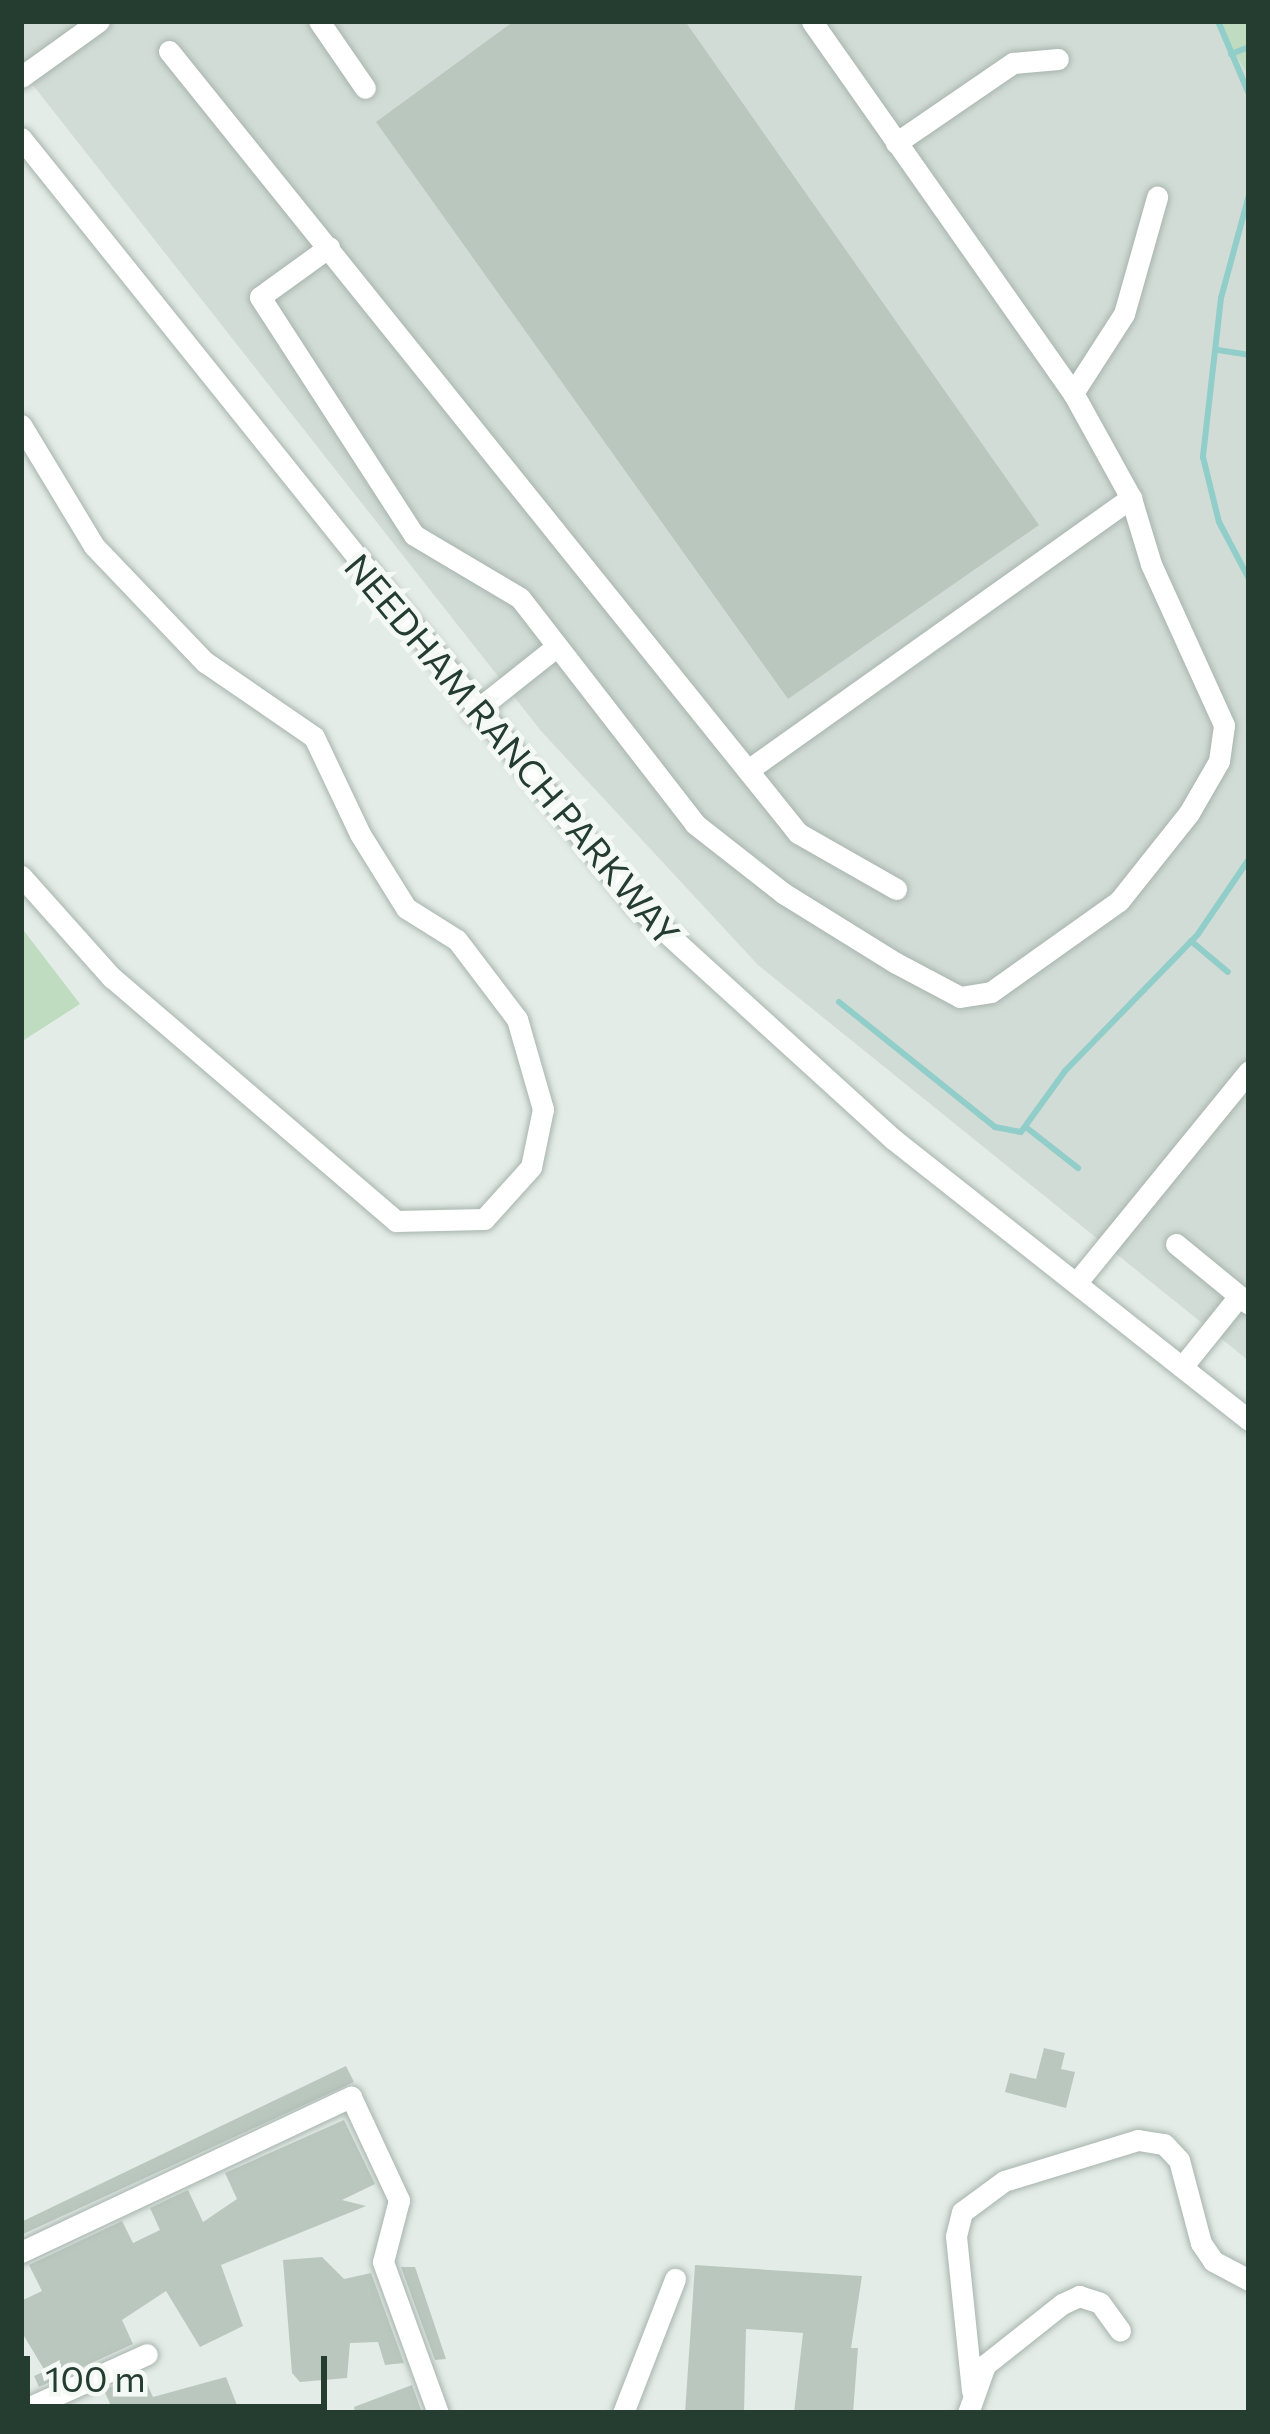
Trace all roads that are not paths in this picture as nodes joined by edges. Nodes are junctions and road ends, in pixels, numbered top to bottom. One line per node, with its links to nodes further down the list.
1 (99, 21): 6 (street)
2 (319, 21): 7 (street)
3 (812, 21): 9 (street)
4 (169, 51): 11 (street)
5 (1058, 59): 9 (street)
6 (21, 77)
7 (365, 88)
8 (21, 138): 16 (street, NEEDHAM RANCH PARKWAY)
9 (896, 143): 12 (street)
10 (1156, 197): 12 (street)
11 (329, 248): 15 (street); 17 (street)
12 (1073, 393): 14 (street)
13 (21, 424): 18 (street)
14 (1131, 498): 15 (street); 17 (street)
15 (556, 647): 16 (street)
16 (474, 712): 22 (street, NEEDHAM RANCH PARKWAY)
17 (748, 770): 19 (street)
18 (21, 876)
19 (896, 889)
20 (1249, 1071): 22 (street)
21 (1175, 1244): 23 (street)
22 (1077, 1282): 24 (street, NEEDHAM RANCH PARKWAY)
23 (1244, 1300): 24 (street)
24 (1182, 1367): 25 (street, NEEDHAM RANCH PARKWAY)
25 (1249, 1420)
26 (21, 2252): 34 (street)
27 (675, 2279): 35 (street)
28 (1249, 2280): 31 (street)
29 (1120, 2331): 31 (street)
30 (147, 2354): 32 (street)
31 (970, 2402)
32 (65, 2403): 33 (street)
33 (21, 2411)
34 (438, 2413)
35 (622, 2413)

